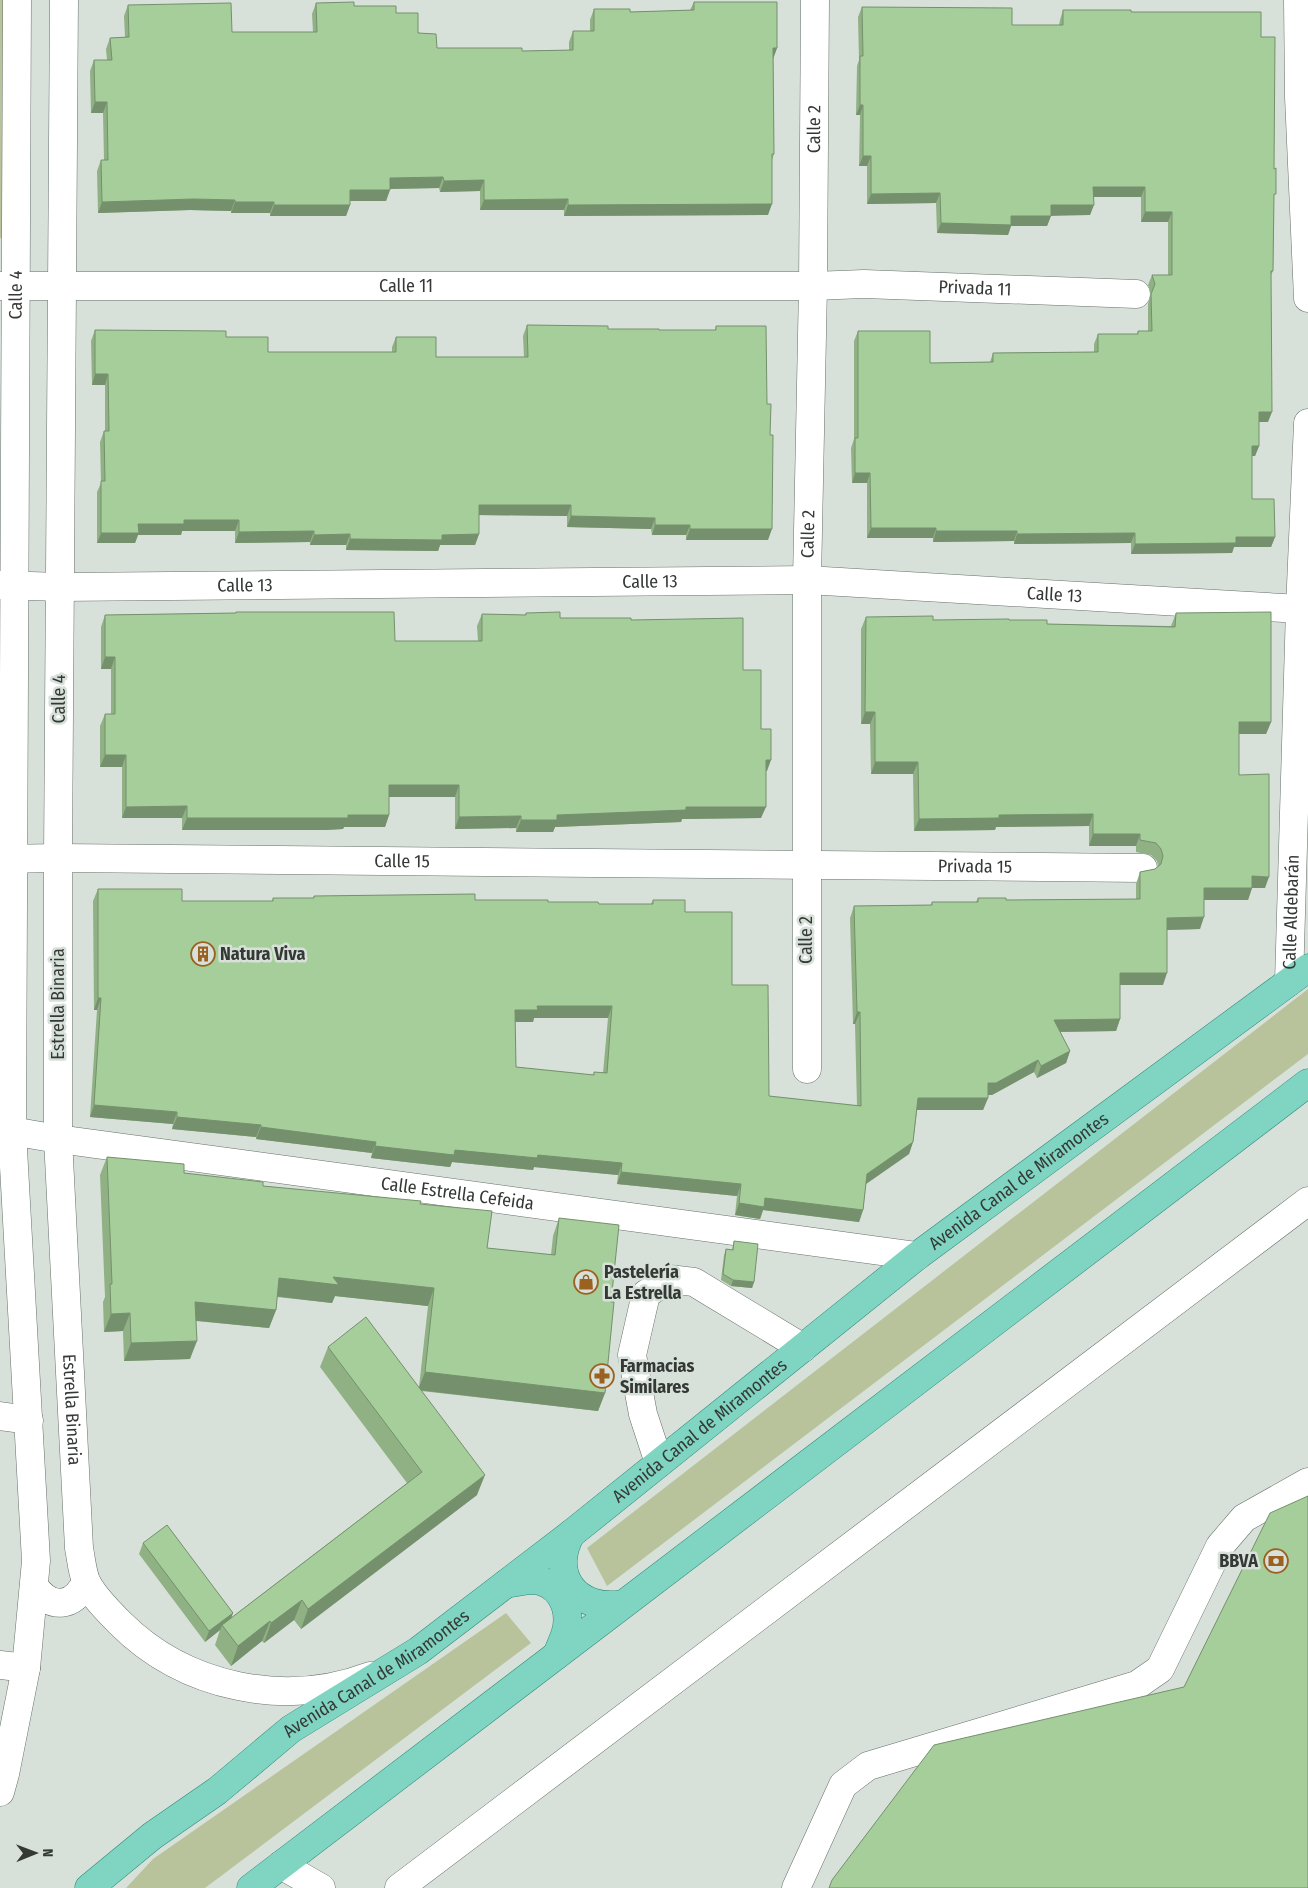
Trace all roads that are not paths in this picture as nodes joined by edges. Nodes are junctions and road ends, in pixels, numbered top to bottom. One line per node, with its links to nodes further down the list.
1 (17, 0): 7 (street, Calle 4)
2 (64, 0): 6 (street, Calle 4)
3 (816, 0): 8 (street, Calle 2)
4 (1298, 0): 5 (street)
5 (1303, 96): 10 (street)
6 (62, 285): 7 (street, Calle 11); 8 (street, Calle 11); 14 (street, Calle 4)
7 (8, 286): 13 (street, Calle 4)
8 (813, 286): 9 (street, Privada 11); 12 (street, Calle 2)
9 (1136, 294)
10 (1308, 298)
11 (1308, 423): 15 (street, Calle Aldebarán)
12 (807, 580): 14 (street, Calle 13); 15 (street, Calle 13); 18 (street, Calle 2)
13 (7, 585): 14 (street, Calle 13); 17 (street, Calle 4)
14 (60, 587): 16 (street, Calle 4)
15 (1300, 609): 20 (street, Calle Aldebarán)
16 (58, 858): 17 (street, Calle 15); 18 (street, Calle 15); 24 (street, Estrella Binaria)
17 (6, 859): 23 (street)
18 (806, 864): 19 (street, Privada 15); 21 (street, Calle 2)
19 (1143, 868)
20 (1299, 975): 26 (main road, Avenida Canal de Miramontes)
21 (807, 1069)
22 (1308, 1083): 36 (main road)
23 (6, 1130): 24 (street, Calle Estrella Cefeida); 29 (street)
24 (58, 1139): 26 (street, Calle Estrella Cefeida); 33 (street, Estrella Binaria)
25 (1308, 1201): 45 (street)
26 (917, 1256): 27 (main road, Avenida Canal de Miramontes)
27 (803, 1348): 30 (main road, Avenida Canal de Miramontes); 30 (street)
28 (0, 1416): 29 (street)
29 (29, 1420): 35 (street)
30 (659, 1463): 32 (main road, Avenida Canal de Miramontes)
31 (1308, 1482): 46 (street)
32 (571, 1534): 34 (main road, Avenida Canal de Miramontes); 36 (main road)
33 (86, 1582): 35 (street); 37 (street, Estrella Binaria)
34 (506, 1584): 37 (main road, Avenida Canal de Miramontes); 38 (main road)
35 (34, 1586): 39 (street)
36 (623, 1604): 38 (main road)
37 (418, 1651): 42 (main road, Avenida Canal de Miramontes)
38 (556, 1655): 41 (main road)
39 (13, 1666): 40 (street)
40 (0, 1792)
41 (281, 1865): 43 (main road); 44 (street)
42 (89, 1888)
43 (250, 1888)
44 (321, 1888)
45 (399, 1888)
46 (796, 1888)

